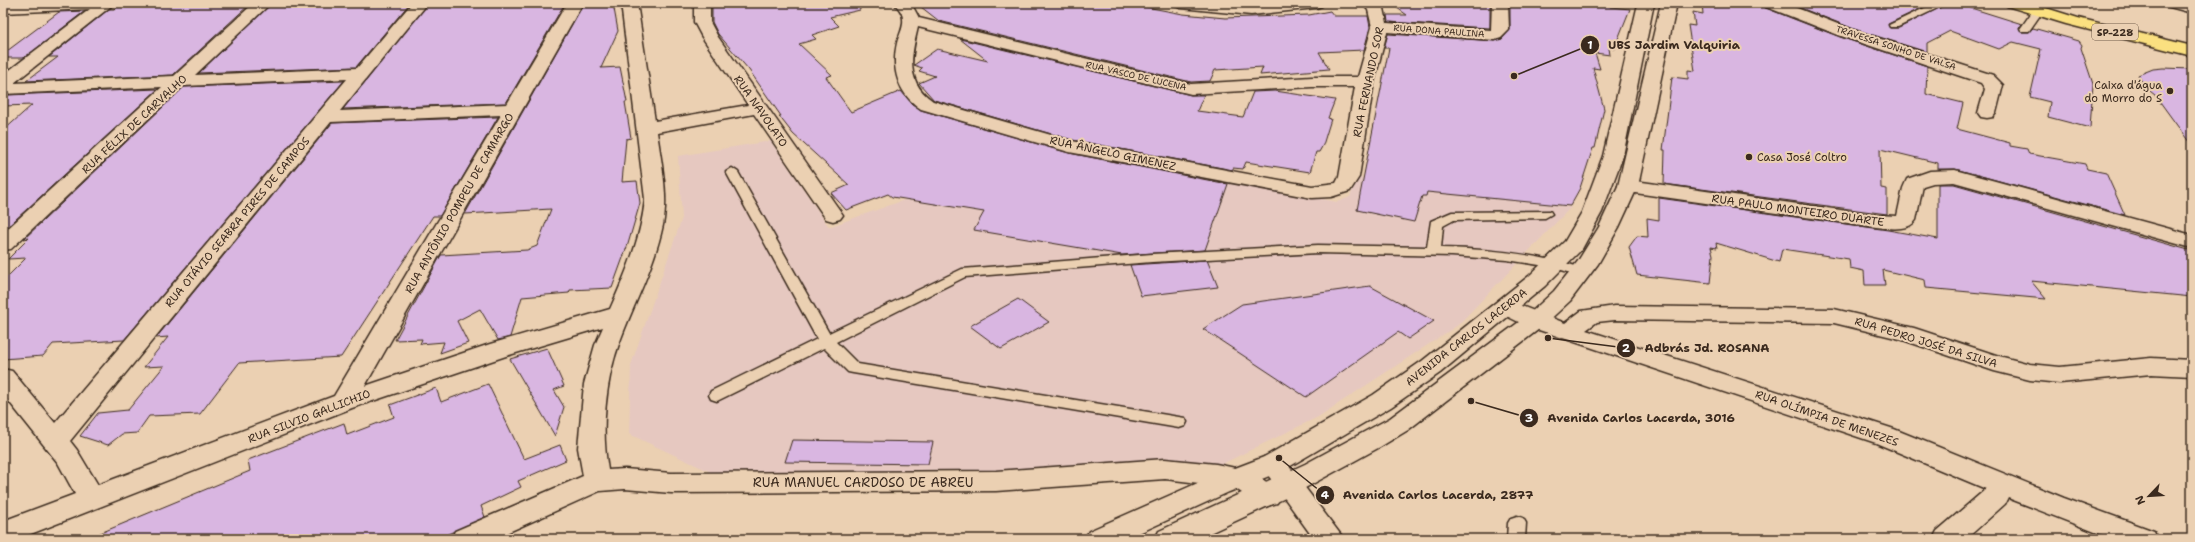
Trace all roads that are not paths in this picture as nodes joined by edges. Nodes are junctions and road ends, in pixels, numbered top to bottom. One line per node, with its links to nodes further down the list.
1 (107, 3): 18 (street); 29 (street)
2 (263, 3): 27 (street, RUA FÉLIX DE CARVALHO)
3 (420, 3): 26 (street, RUA OTÁVIO SEABRA PIRES DE CAMPOS)
4 (574, 3): 32 (street, RUA ANTÔNIO POMPEU DE CAMARGO)
5 (629, 3): 35 (street)
6 (702, 3): 31 (street, RUA NAVOLATO)
7 (902, 3): 21 (street)
8 (1181, 3): 9 (street)
9 (1316, 3)
10 (1370, 3): 23 (street, RUA FERNANDO SOR)
11 (1500, 3): 23 (street, RUA DONA PAULINA)
12 (1648, 3): 44 (street, AVENIDA CARLOS LACERDA)
13 (1669, 3): 37 (street)
14 (1770, 3): 33 (street, TRAVESSA SONHO DE VALSA)
15 (1943, 3): 22 (lane)
16 (2013, 3): 20 (main road, SP-228)
17 (2172, 3): 19 (street)
18 (3, 8)
19 (2192, 8)
20 (2038, 11): 24 (lane); 25 (main road, SP-228)
21 (912, 21): 28 (street, RUA VASCO DE LUCENA); 38 (street, RUA ÂNGELO GIMENEZ)
22 (1894, 25)
23 (1380, 27): 28 (street, RUA FERNANDO SOR)
24 (2025, 29)
25 (2192, 52)
26 (361, 73): 27 (street); 34 (street, RUA OTÁVIO SEABRA PIRES DE CAMPOS)
27 (181, 81): 30 (street); 42 (street, RUA FÉLIX DE CARVALHO)
28 (1365, 82): 38 (street, RUA FERNANDO SOR)
29 (3, 83)
30 (3, 89)
31 (759, 108): 35 (street); 40 (street, RUA NAVOLATO)
32 (514, 109): 34 (street); 54 (street, RUA ANTÔNIO POMPEU DE CAMARGO)
33 (1987, 113)
34 (325, 117): 56 (street, RUA OTÁVIO SEABRA PIRES DE CAMPOS)
35 (647, 128): 47 (street)
36 (732, 172): 50 (lane)
37 (1628, 186): 41 (street, RUA PAULO MONTEIRO DUARTE); 45 (street)
38 (1343, 187)
39 (1545, 214): 43 (lane)
40 (833, 215)
41 (2192, 242)
42 (3, 244)
43 (1434, 251): 44 (lane); 50 (lane)
44 (1554, 263): 45 (lane); 46 (street, AVENIDA CARLOS LACERDA)
45 (1581, 272): 48 (street)
46 (1506, 307): 48 (street, RUA OLÍMPIA DE MENEZES); 57 (street, AVENIDA CARLOS LACERDA)
47 (621, 314): 54 (street, RUA SILVIO GALLICHIO); 59 (street)
48 (1535, 321): 49 (street, RUA OLÍMPIA DE MENEZES); 61 (street)
49 (1569, 332): 51 (street, RUA PEDRO JOSÉ DA SILVA); 60 (street, RUA OLÍMPIA DE MENEZES)
50 (826, 341): 53 (lane); 55 (lane)
51 (2192, 368)
52 (3, 377): 56 (street)
53 (717, 395)
54 (343, 402): 62 (street, RUA SILVIO GALLICHIO)
55 (1179, 422)
56 (54, 441): 62 (street)
57 (1273, 464): 58 (street, AVENIDA CARLOS LACERDA); 61 (street)
58 (1240, 478): 59 (street, RUA MANUEL CARDOSO DE ABREU); 61 (street, RUA MANUEL CARDOSO DE ABREU); 65 (street, AVENIDA CARLOS LACERDA)
59 (597, 481): 64 (street, RUA MANUEL CARDOSO DE ABREU)
60 (2002, 484): 68 (street); 69 (street, RUA OLÍMPIA DE MENEZES)
61 (1279, 490): 66 (street); 67 (street)
62 (92, 500): 63 (street, RUA SILVIO GALLICHIO)
63 (3, 533)
64 (465, 539)
65 (1099, 539)
66 (1169, 539)
67 (1330, 539)
68 (1947, 539)
69 (2144, 539)

